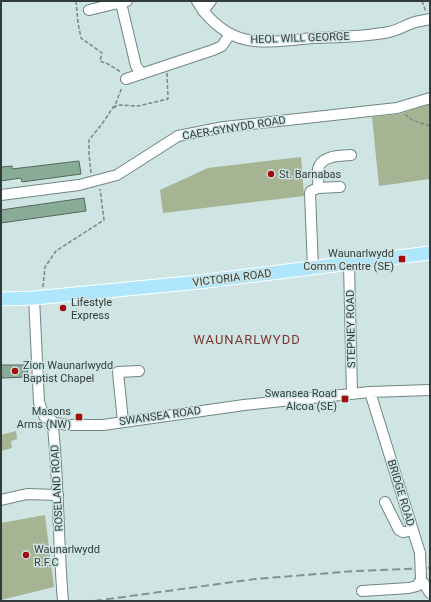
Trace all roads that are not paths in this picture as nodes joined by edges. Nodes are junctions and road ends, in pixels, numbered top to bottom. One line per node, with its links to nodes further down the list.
1 (197, 1): 5 (street, HEOL WILL GEORGE)
2 (211, 1): 5 (street)
3 (124, 2): 4 (street); 8 (street)
4 (89, 10)
5 (203, 11): 7 (street, HEOL WILL GEORGE)
6 (430, 19): 7 (street, HEOL WILL GEORGE)
7 (230, 34): 8 (street)
8 (142, 74): 9 (street)
9 (124, 79)
10 (430, 98): 14 (street, CAER-GYNYDD ROAD)
11 (351, 155): 13 (street)
12 (340, 187): 13 (street)
13 (318, 188): 17 (street)
14 (1, 195)
15 (430, 253): 16 (main road, VICTORIA ROAD)
16 (349, 264): 17 (main road, VICTORIA ROAD); 23 (street, STEPNEY ROAD)
17 (313, 268): 18 (main road, VICTORIA ROAD)
18 (38, 297): 19 (main road); 25 (street)
19 (1, 299)
20 (139, 371): 24 (street)
21 (430, 390): 22 (street, SWANSEA ROAD)
22 (370, 392): 23 (street, SWANSEA ROAD); 29 (street, BRIDGE ROAD)
23 (352, 394): 24 (street, SWANSEA ROAD)
24 (123, 422): 25 (street, SWANSEA ROAD)
25 (55, 423): 26 (street, ROSELAND ROAD)
26 (58, 495): 27 (street); 33 (street, ROSELAND ROAD)
27 (1, 500)
28 (385, 502): 29 (street)
29 (413, 530): 30 (street, BRIDGE ROAD, bridge)
30 (421, 579): 31 (street); 32 (street)
31 (362, 591)
32 (430, 593)
33 (63, 601)

